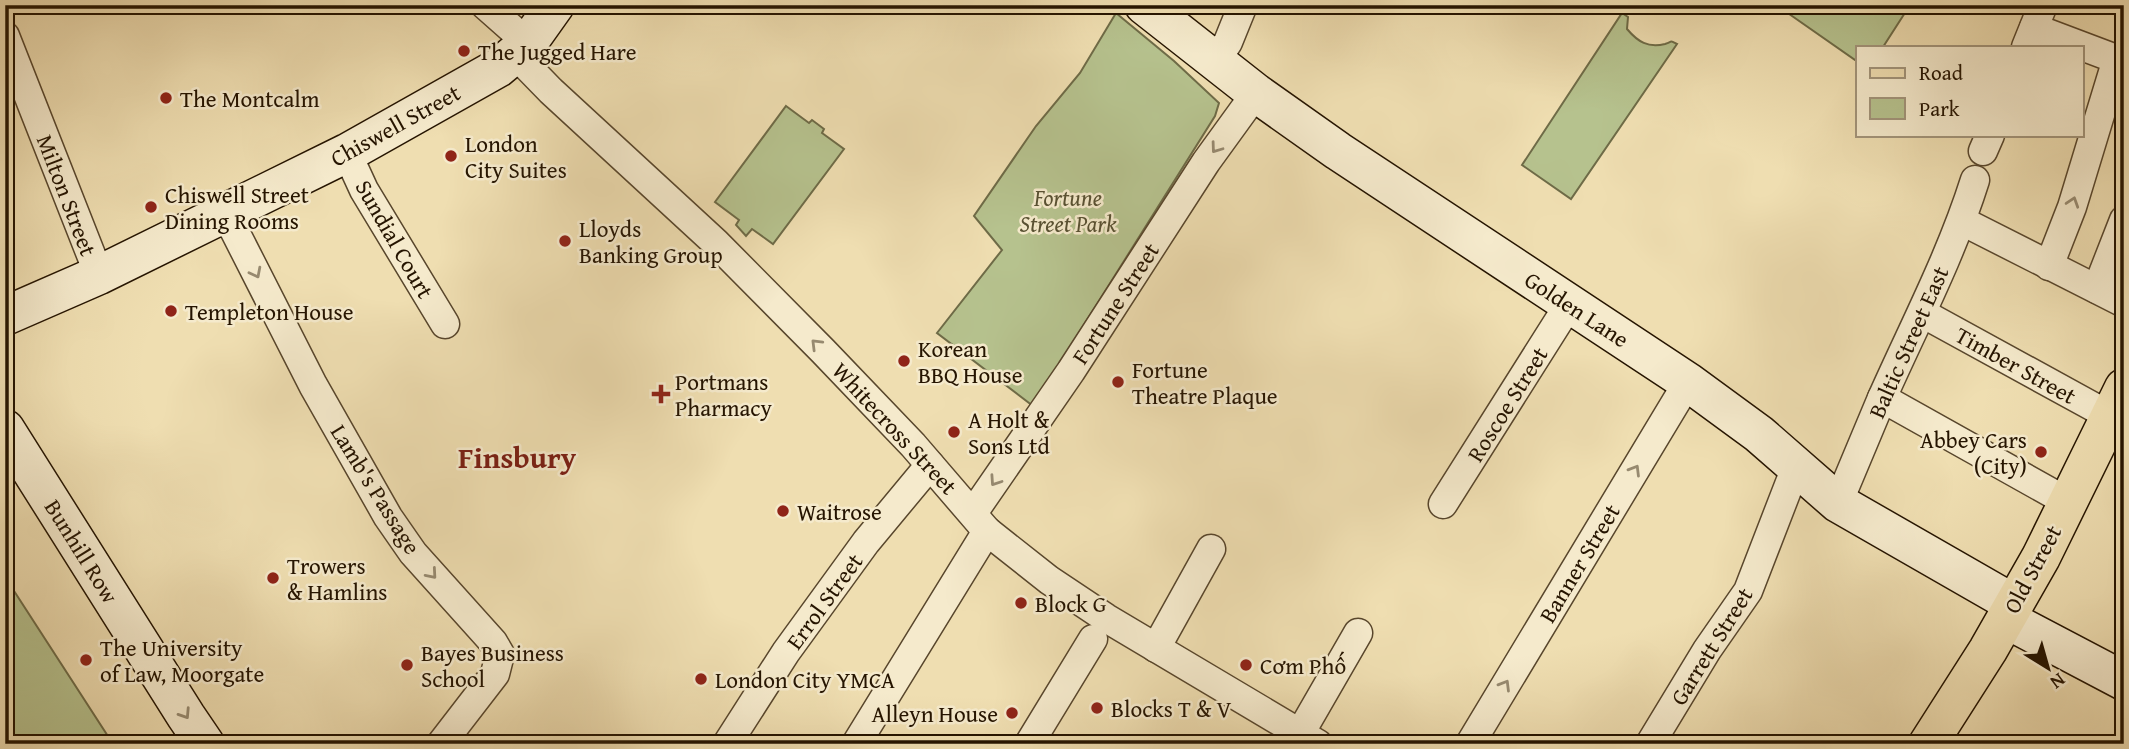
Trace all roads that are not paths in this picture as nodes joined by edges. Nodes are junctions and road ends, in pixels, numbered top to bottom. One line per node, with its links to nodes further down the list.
1 (485, 5): 9 (street, Whitecross Street)
2 (555, 5): 9 (street, Chiswell Street)
3 (1144, 5): 11 (street, Golden Lane)
4 (1243, 5): 11 (street)
5 (2034, 27): 7 (street)
6 (5, 36): 19 (street, Milton Street)
7 (2084, 46)
8 (2084, 46): 10 (street)
9 (522, 49): 13 (street, Chiswell Street); 30 (street, Whitecross Street, one-way to 9)
10 (2120, 60): 18 (street, one-way to 10)
11 (1214, 62): 12 (street, Golden Lane)
12 (1256, 93): 21 (street, Golden Lane); 35 (street, Fortune Street, one-way to 35)
13 (347, 153): 15 (street, Chiswell Street); 25 (street, Sundial Court)
14 (1975, 180): 17 (street, Baltic Street East)
15 (225, 212): 19 (street, Chiswell Street); 44 (street, Lamb's Passage, one-way to 44)
16 (2124, 220): 20 (street)
17 (1962, 221): 18 (street); 23 (street, Baltic Street East)
18 (2049, 266): 20 (street)
19 (99, 275): 24 (street, Chiswell Street)
20 (2097, 289): 22 (street)
21 (1570, 303): 26 (street, Golden Lane); 34 (street, Roscoe Street)
22 (2124, 303)
23 (1922, 313): 27 (street, Baltic Street East); 28 (street, Timber Street)
24 (5, 316)
25 (445, 324)
26 (1688, 382): 31 (street, Golden Lane); 48 (street, Banner Street, one-way to 26)
27 (1882, 398): 32 (street); 33 (street, Baltic Street East)
28 (2117, 402): 32 (main road, Old Street)
29 (5, 429): 43 (street, Bunhill Row, one-way to 43)
30 (930, 465): 35 (street, Whitecross Street); 45 (street, Errol Street)
31 (1796, 467): 33 (street, Golden Lane); 49 (street, Garrett Street)
32 (2066, 501): 37 (main road, Old Street)
33 (1838, 503): 37 (street, Golden Lane)
34 (1443, 504)
35 (980, 522): 40 (street, Whitecross Street); 46 (street, Fortune Street)
36 (1211, 549): 40 (street)
37 (2010, 612): 41 (street, Golden Lane); 50 (main road, Old Street)
38 (1358, 634): 42 (street)
39 (1093, 639): 47 (street)
40 (1156, 648): 42 (street, Whitecross Street)
41 (2124, 681)
42 (1304, 740)
43 (205, 744)
44 (441, 744)
45 (727, 744)
46 (856, 744)
47 (1029, 744)
48 (1470, 744)
49 (1650, 744)
50 (1928, 744)

